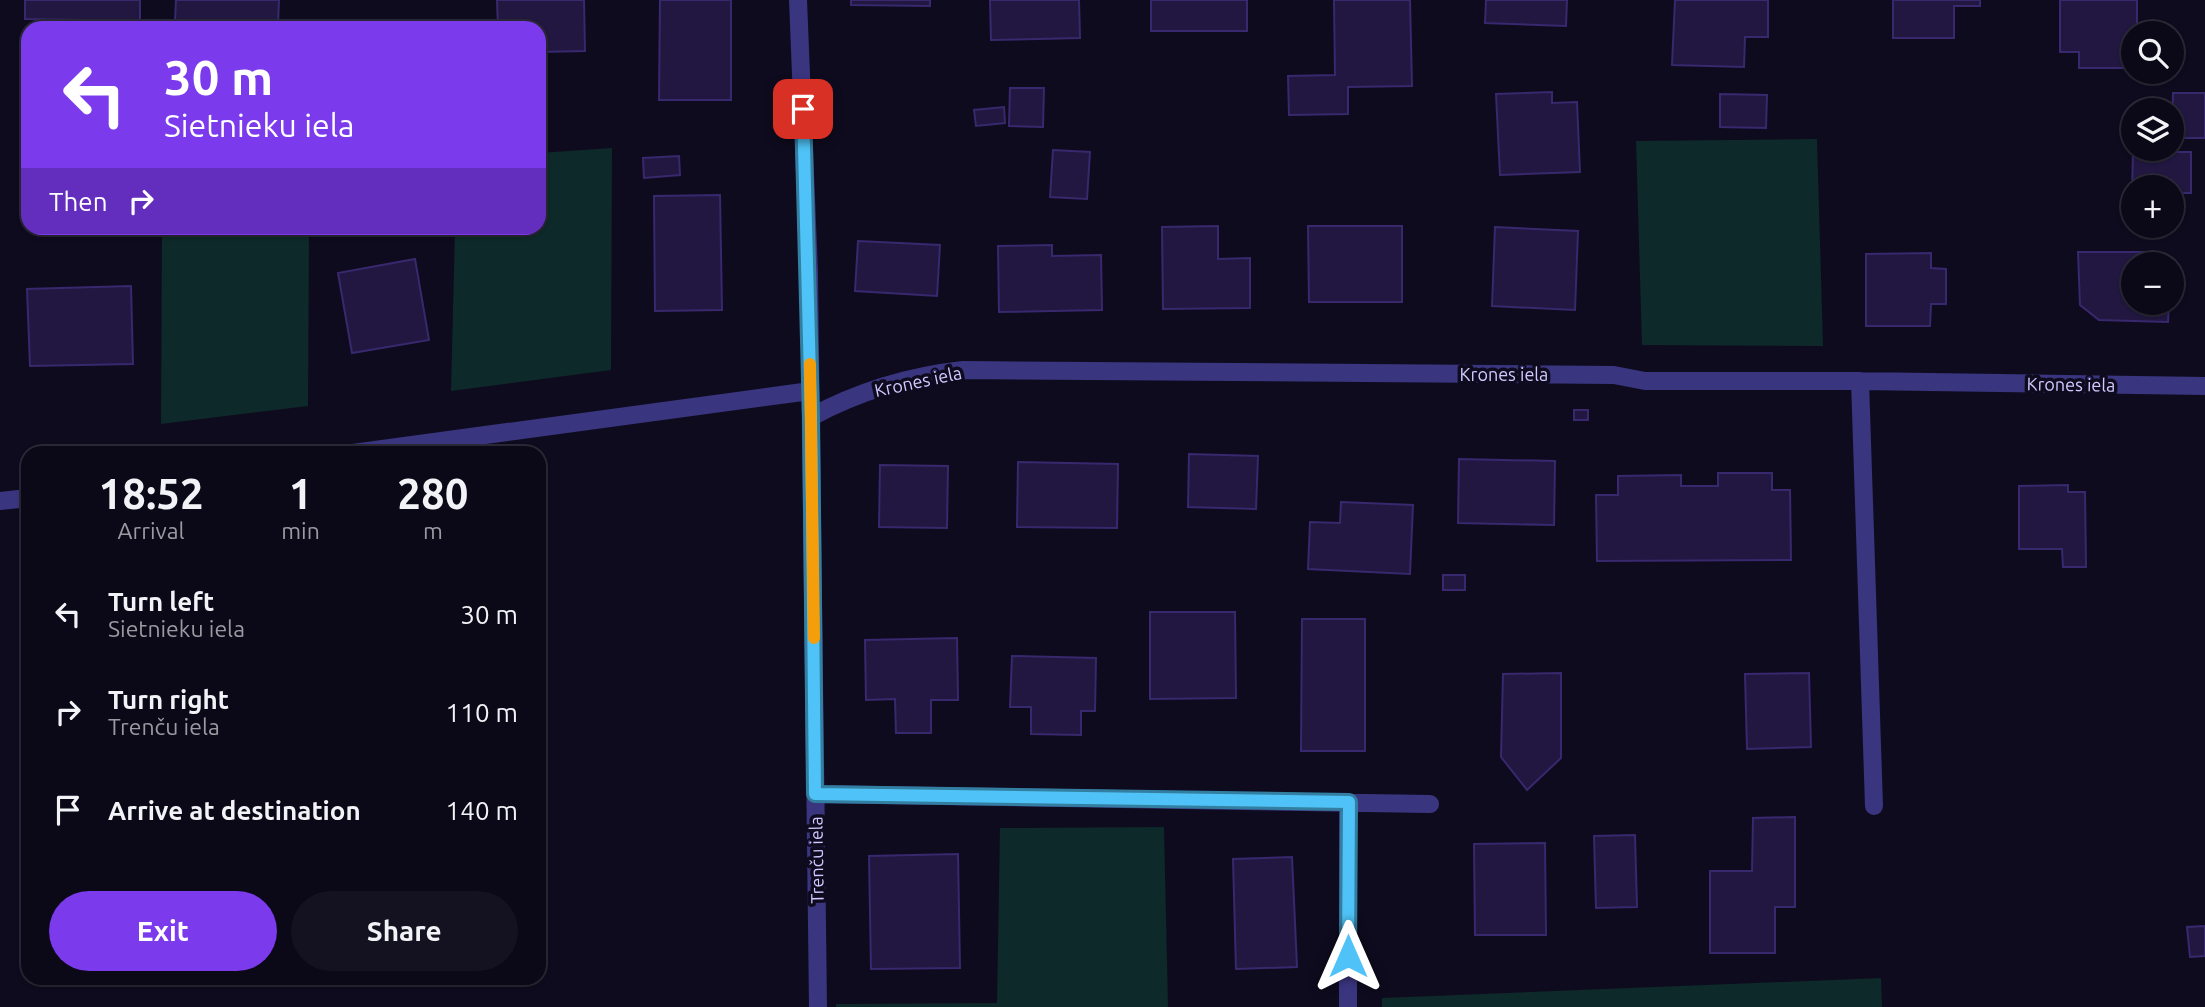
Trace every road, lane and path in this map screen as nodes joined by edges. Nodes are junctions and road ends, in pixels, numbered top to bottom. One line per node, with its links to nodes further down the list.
1 (798, 0): 4 (street, Trenču iela)
2 (1860, 381): 3 (street, Krones iela); 5 (street, Krones iela); 12 (street)
3 (2205, 386)
4 (810, 391): 5 (street, Trenču iela); 6 (street)
5 (811, 417): 9 (street, Trenču iela)
6 (405, 446)
7 (21, 499): 8 (street)
8 (0, 502)
9 (815, 794): 10 (street); 13 (street, Trenču iela)
10 (1349, 802): 11 (street); 14 (street)
11 (1430, 804)
12 (1874, 806)
13 (818, 1007)
14 (1348, 1007)

